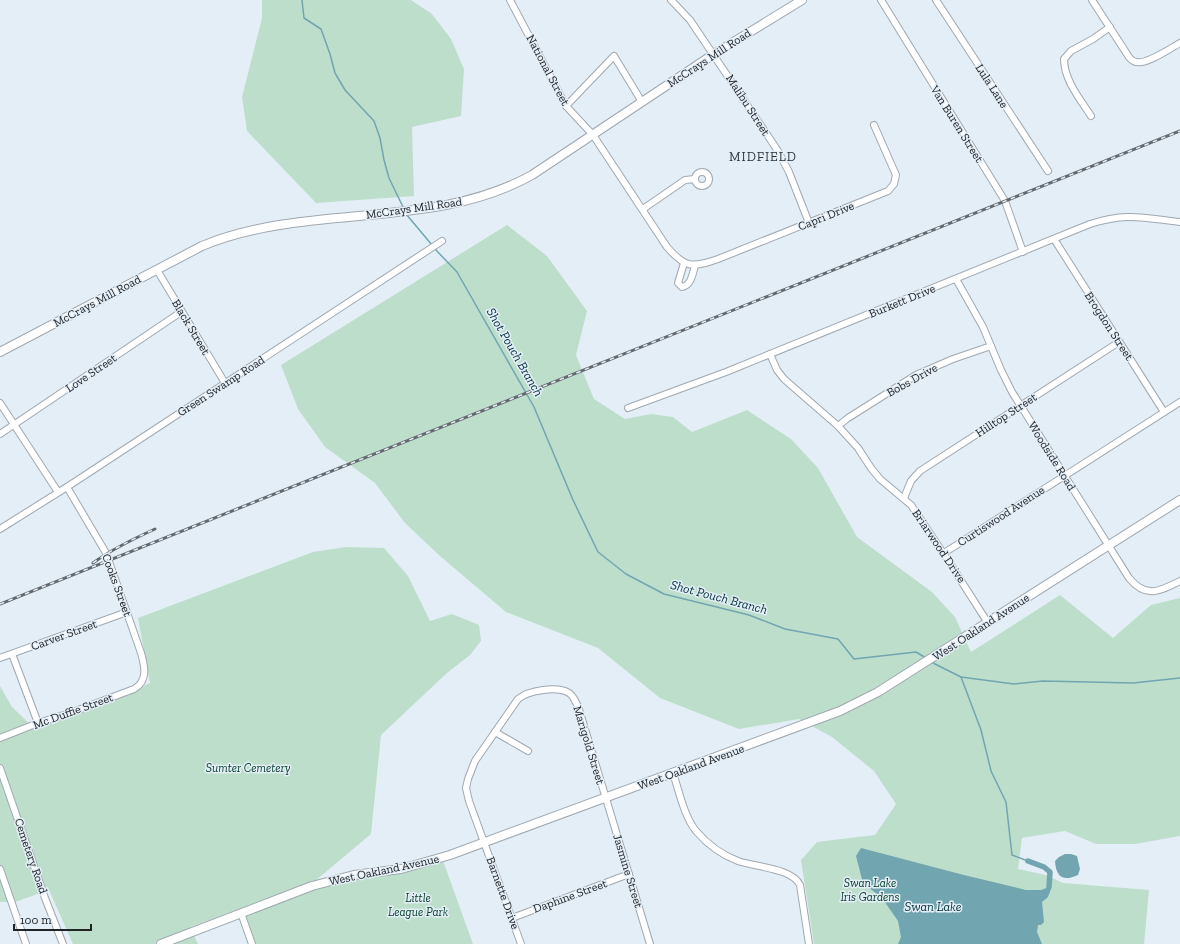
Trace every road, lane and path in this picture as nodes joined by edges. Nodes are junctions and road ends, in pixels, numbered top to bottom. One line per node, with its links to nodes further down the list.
1 (510, 0): 11 (street, National Street)
2 (671, 0): 9 (street, Malibu Street)
3 (802, 0): 9 (street, McCrays Mill Road)
4 (881, 0): 22 (street, Van Buren Street)
5 (936, 0): 15 (street, Lula Lane)
6 (1092, 0): 7 (street)
7 (1110, 27): 8 (street); 12 (street)
8 (1180, 43)
9 (714, 54): 10 (street, McCrays Mill Road); 19 (street, Malibu Street)
10 (642, 102): 11 (street); 14 (street, McCrays Mill Road)
11 (566, 106): 14 (street, National Street)
12 (1091, 116)
13 (874, 125): 19 (street, Capri Drive)
14 (593, 135): 17 (street); 25 (street, McCrays Mill Road)
15 (1048, 171)
16 (695, 179): 17 (street)
17 (643, 209): 23 (street)
18 (1180, 222): 20 (street, Burkett Drive)
19 (809, 223): 24 (street, Capri Drive)
20 (1054, 239): 22 (street, Burkett Drive); 28 (street, Brogdon Street)
21 (442, 241): 32 (street, Green Swamp Road)
22 (1023, 252): 26 (street, Burkett Drive)
23 (684, 263): 24 (street, Capri Drive); 24 (street)
24 (695, 265)
25 (157, 270): 27 (street, Black Street); 30 (street, McCrays Mill Road)
26 (956, 279): 29 (street, Woodside Road); 31 (street, Burkett Drive)
27 (181, 312): 32 (street, Black Street); 38 (street, Love Street)
28 (1119, 342): 35 (street, Hilltop Street); 37 (street, Brogdon Street)
29 (991, 346): 35 (street, Woodside Road); 39 (street, Bobs Drive)
30 (0, 352)
31 (770, 354): 36 (street, Burkett Drive); 39 (street, Briarwood Drive)
32 (225, 383): 42 (street, Green Swamp Road)
33 (1180, 402): 37 (street, Curtiswood Avenue)
34 (0, 403): 38 (street)
35 (1021, 406): 41 (street, Woodside Road); 44 (street, Hilltop Street)
36 (628, 408)
37 (1164, 412): 41 (street, Curtiswood Avenue)
38 (14, 424): 40 (street, Love Street); 43 (street)
39 (838, 426): 44 (street, Briarwood Drive)
40 (0, 434)
41 (1065, 475): 47 (street, Woodside Road); 48 (street, Curtiswood Avenue)
42 (68, 487): 43 (street, Green Swamp Road); 50 (street, Cooks Street)
43 (58, 492): 46 (street, Green Swamp Road)
44 (904, 498): 48 (street, Briarwood Drive)
45 (1180, 500): 47 (street, West Oakland Avenue)
46 (0, 529)
47 (1108, 545): 49 (street, Woodside Road); 51 (street, West Oakland Avenue)
48 (944, 553): 51 (street, Briarwood Drive)
49 (1180, 581)
50 (127, 612): 52 (street, Carver Street); 54 (street, Cooks Street)
51 (988, 623): 60 (street, West Oakland Avenue)
52 (12, 654): 53 (street, Carver Street); 55 (street)
53 (0, 658)
54 (143, 680): 55 (street, Mc Duffie Street)
55 (38, 723): 57 (street, Mc Duffie Street)
56 (494, 732): 58 (street); 61 (street, Marigold Street); 62 (street, Marigold Street)
57 (0, 738)
58 (528, 751)
59 (0, 768): 68 (street, Cemetery Road)
60 (673, 773): 61 (street, West Oakland Avenue); 73 (street)
61 (605, 798): 62 (street, West Oakland Avenue); 64 (street, Jasmine Street)
62 (484, 843): 65 (street, West Oakland Avenue); 66 (street, Barnette Drive)
63 (0, 869): 67 (street)
64 (629, 874): 66 (street, Daphine Street); 72 (street, Jasmine Street)
65 (241, 913): 69 (street, West Oakland Avenue); 70 (street)
66 (512, 918): 71 (street, Barnette Drive)
67 (26, 944)
68 (63, 944)
69 (161, 944)
70 (252, 944)
71 (521, 944)
72 (650, 944)
73 (809, 944)

